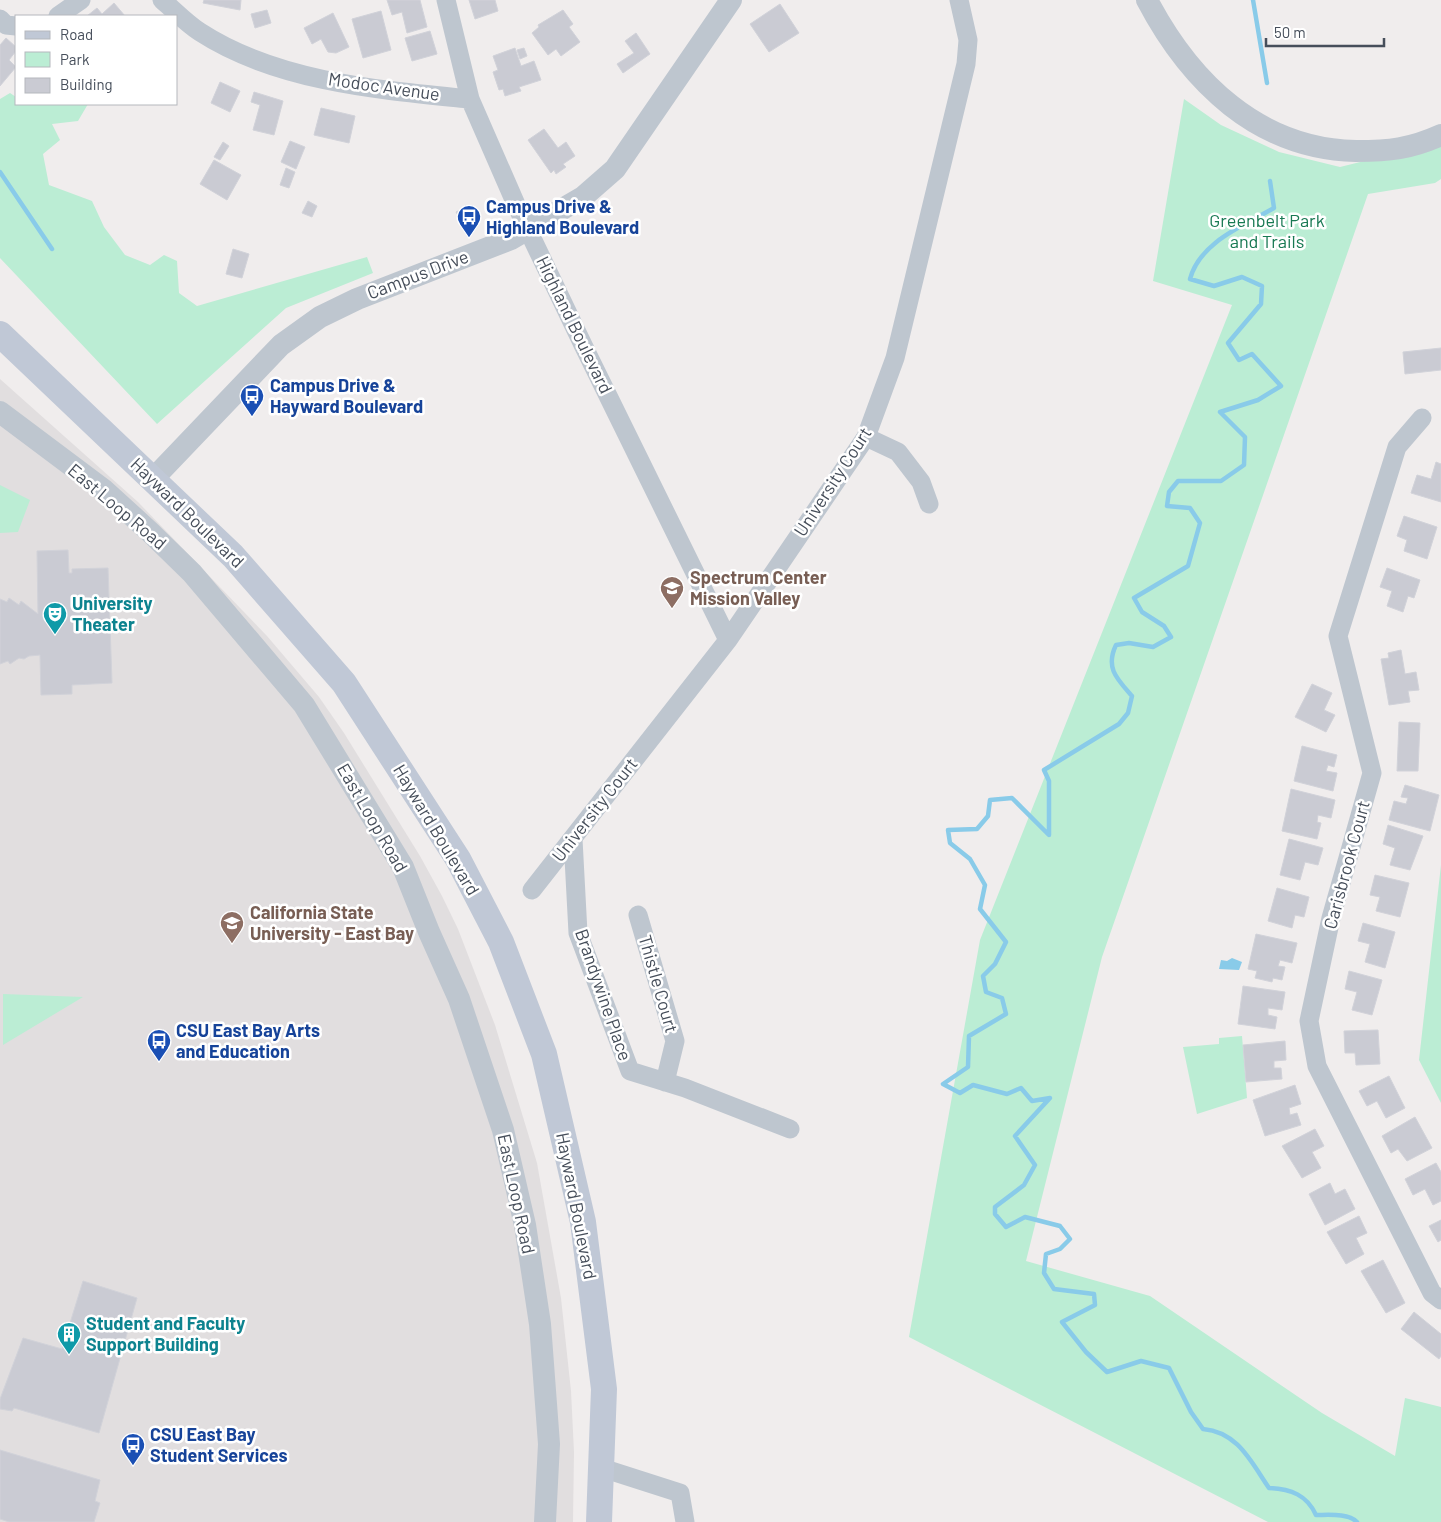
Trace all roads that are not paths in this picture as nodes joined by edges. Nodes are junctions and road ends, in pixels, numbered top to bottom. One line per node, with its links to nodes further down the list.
1 (81, 0): 7 (street)
2 (162, 0): 10 (street, Modoc Avenue)
3 (446, 0): 10 (street, Highland Boulevard)
4 (731, 0): 12 (street, Campus Drive)
5 (959, 0): 16 (street, University Court)
6 (1146, 0): 11 (street)
7 (59, 15)
8 (0, 19): 9 (street)
9 (15, 26)
10 (470, 99): 12 (street, Highland Boulevard)
11 (1441, 135)
12 (529, 230): 17 (street, Campus Drive); 19 (street, Highland Boulevard)
13 (0, 334): 17 (main road, Hayward Boulevard)
14 (0, 412): 27 (street, East Loop Road)
15 (1422, 418): 25 (street, Carisbrook Court)
16 (866, 437): 18 (street); 19 (street, University Court)
17 (153, 479): 26 (main road, Hayward Boulevard)
18 (929, 504)
19 (728, 640): 20 (street, University Court)
20 (573, 839): 21 (street, University Court); 23 (street, Brandywine Place)
21 (532, 890)
22 (638, 914): 23 (street, Thistle Court)
23 (665, 1082): 24 (street, Brandywine Place)
24 (790, 1129)
25 (1441, 1300)
26 (602, 1468): 28 (main road, Hayward Boulevard); 29 (street)
27 (545, 1522)
28 (599, 1522)
29 (685, 1522)

